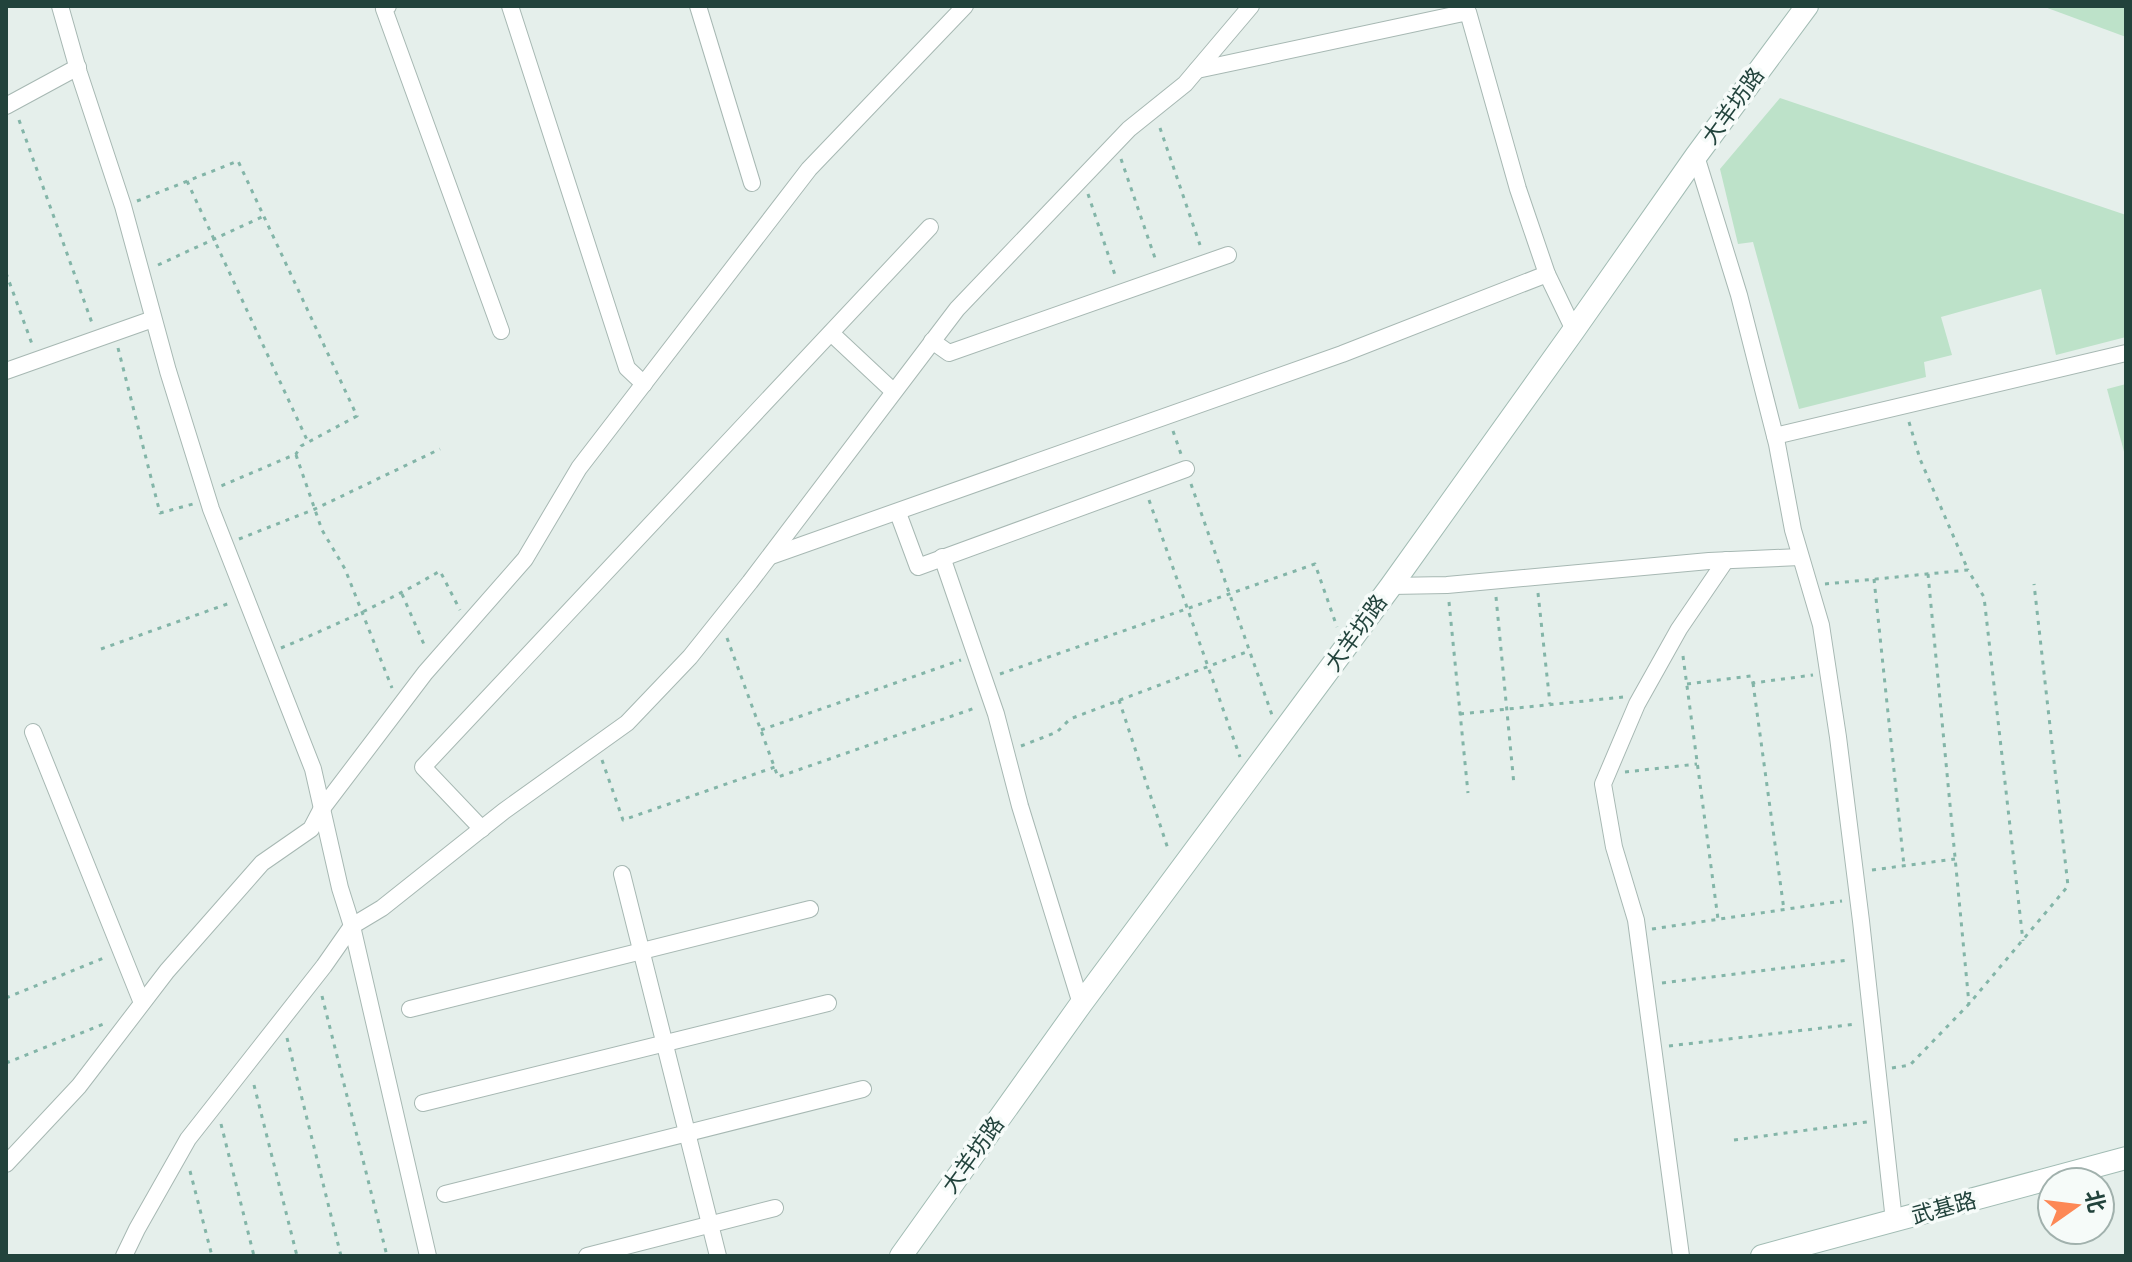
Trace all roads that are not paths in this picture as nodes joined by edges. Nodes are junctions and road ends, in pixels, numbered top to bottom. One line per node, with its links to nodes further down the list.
1 (60, 6): 8 (street)
2 (388, 6): 18 (street)
3 (510, 6): 23 (street)
4 (698, 6): 12 (street)
5 (965, 6): 23 (street)
6 (1251, 6): 9 (street)
7 (1807, 6): 11 (main road, 大羊坊路)
8 (78, 67): 10 (street); 16 (street)
9 (1197, 70): 15 (street); 20 (street)
10 (9, 104)
11 (1696, 156): 17 (main road, 大羊坊路); 25 (street)
12 (752, 183)
13 (930, 227): 19 (street)
14 (1228, 255): 20 (street)
15 (1547, 274): 17 (street); 27 (street)
16 (153, 319): 22 (street); 34 (street)
17 (1574, 330): 32 (main road, 大羊坊路)
18 (501, 331)
19 (831, 333): 24 (street); 35 (street)
20 (932, 341): 24 (street)
21 (2126, 353): 25 (street)
22 (6, 371)
23 (644, 384): 34 (street)
24 (893, 391): 28 (street)
25 (1775, 436): 30 (street)
26 (1186, 469): 29 (street)
27 (898, 513): 28 (street); 29 (street)
28 (770, 557): 35 (street)
29 (942, 557): 42 (street)
30 (1800, 557): 31 (street); 52 (street)
31 (1726, 560): 32 (street); 59 (street)
32 (1391, 586): 42 (main road, 大羊坊路)
33 (33, 732): 40 (street)
34 (321, 810): 38 (street); 40 (street)
35 (482, 829): 38 (street)
36 (622, 874): 39 (street)
37 (810, 909): 39 (street)
38 (352, 926): 54 (street); 55 (street)
39 (641, 951): 43 (street); 44 (street)
40 (142, 1003): 49 (street)
41 (828, 1003): 44 (street)
42 (1081, 1004): 58 (main road, 大羊坊路)
43 (410, 1009)
44 (664, 1043): 46 (street); 47 (street)
45 (863, 1089): 47 (street)
46 (423, 1103)
47 (687, 1133): 50 (street); 53 (street)
48 (2126, 1158): 52 (main road, 武基路)
49 (6, 1164)
50 (445, 1194)
51 (775, 1208): 53 (street)
52 (1894, 1221): 60 (main road, 武基路)
53 (710, 1225): 56 (street); 57 (street)
54 (124, 1256)
55 (428, 1256)
56 (587, 1256)
57 (718, 1256)
58 (901, 1256)
59 (1681, 1256)
60 (1762, 1256)

